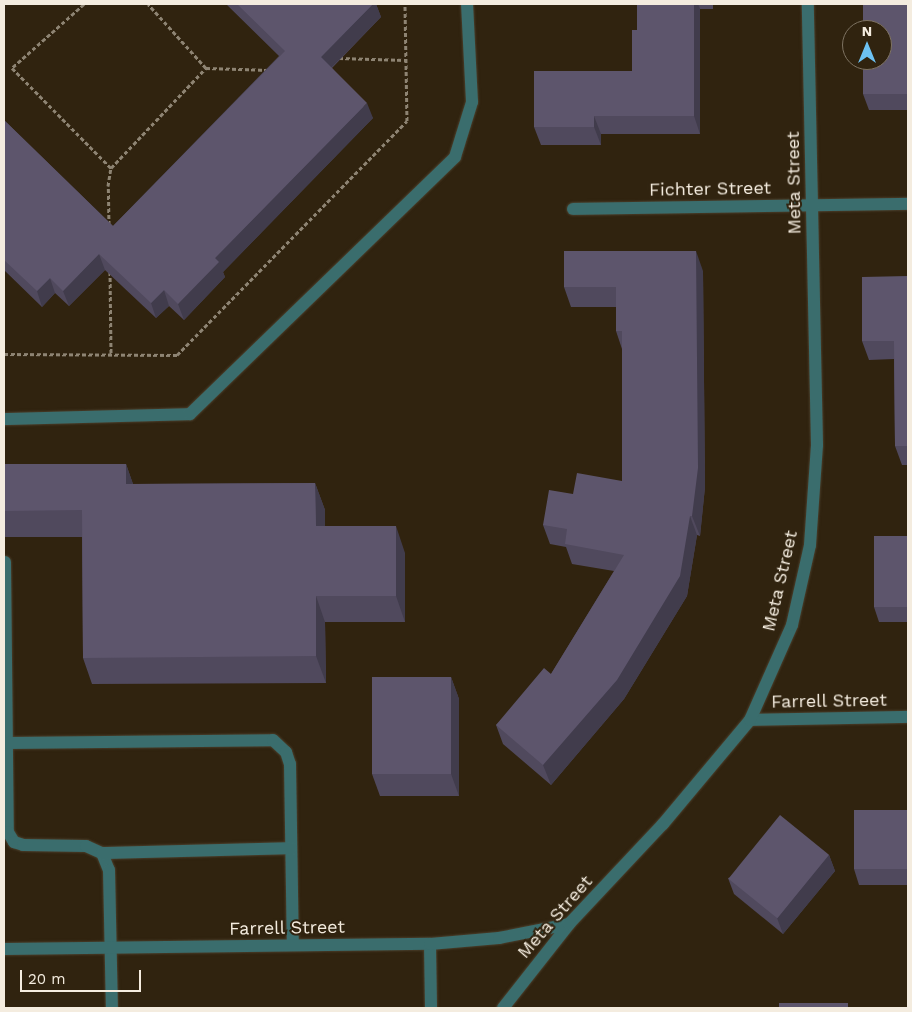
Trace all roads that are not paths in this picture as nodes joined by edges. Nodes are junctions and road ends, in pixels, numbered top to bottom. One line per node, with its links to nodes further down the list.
1 (467, 4): 6 (street)
2 (808, 4): 4 (street, Meta Street)
3 (908, 204): 4 (street, Fichter Street)
4 (812, 205): 5 (street, Fichter Street); 9 (street, Meta Street)
5 (573, 209)
6 (4, 419)
7 (5, 562): 10 (street)
8 (908, 717): 9 (street, Farrell Street)
9 (750, 720): 13 (street, Meta Street)
10 (8, 743): 11 (street); 12 (street)
11 (292, 848): 12 (street); 15 (street)
12 (102, 853): 16 (street)
13 (569, 924): 14 (street, Farrell Street); 20 (street, Meta Street)
14 (430, 944): 15 (street, Farrell Street); 19 (street)
15 (293, 945): 16 (street, Farrell Street)
16 (111, 947): 17 (street, Farrell Street); 18 (street)
17 (4, 949)
18 (112, 1008)
19 (431, 1008)
20 (503, 1008)

